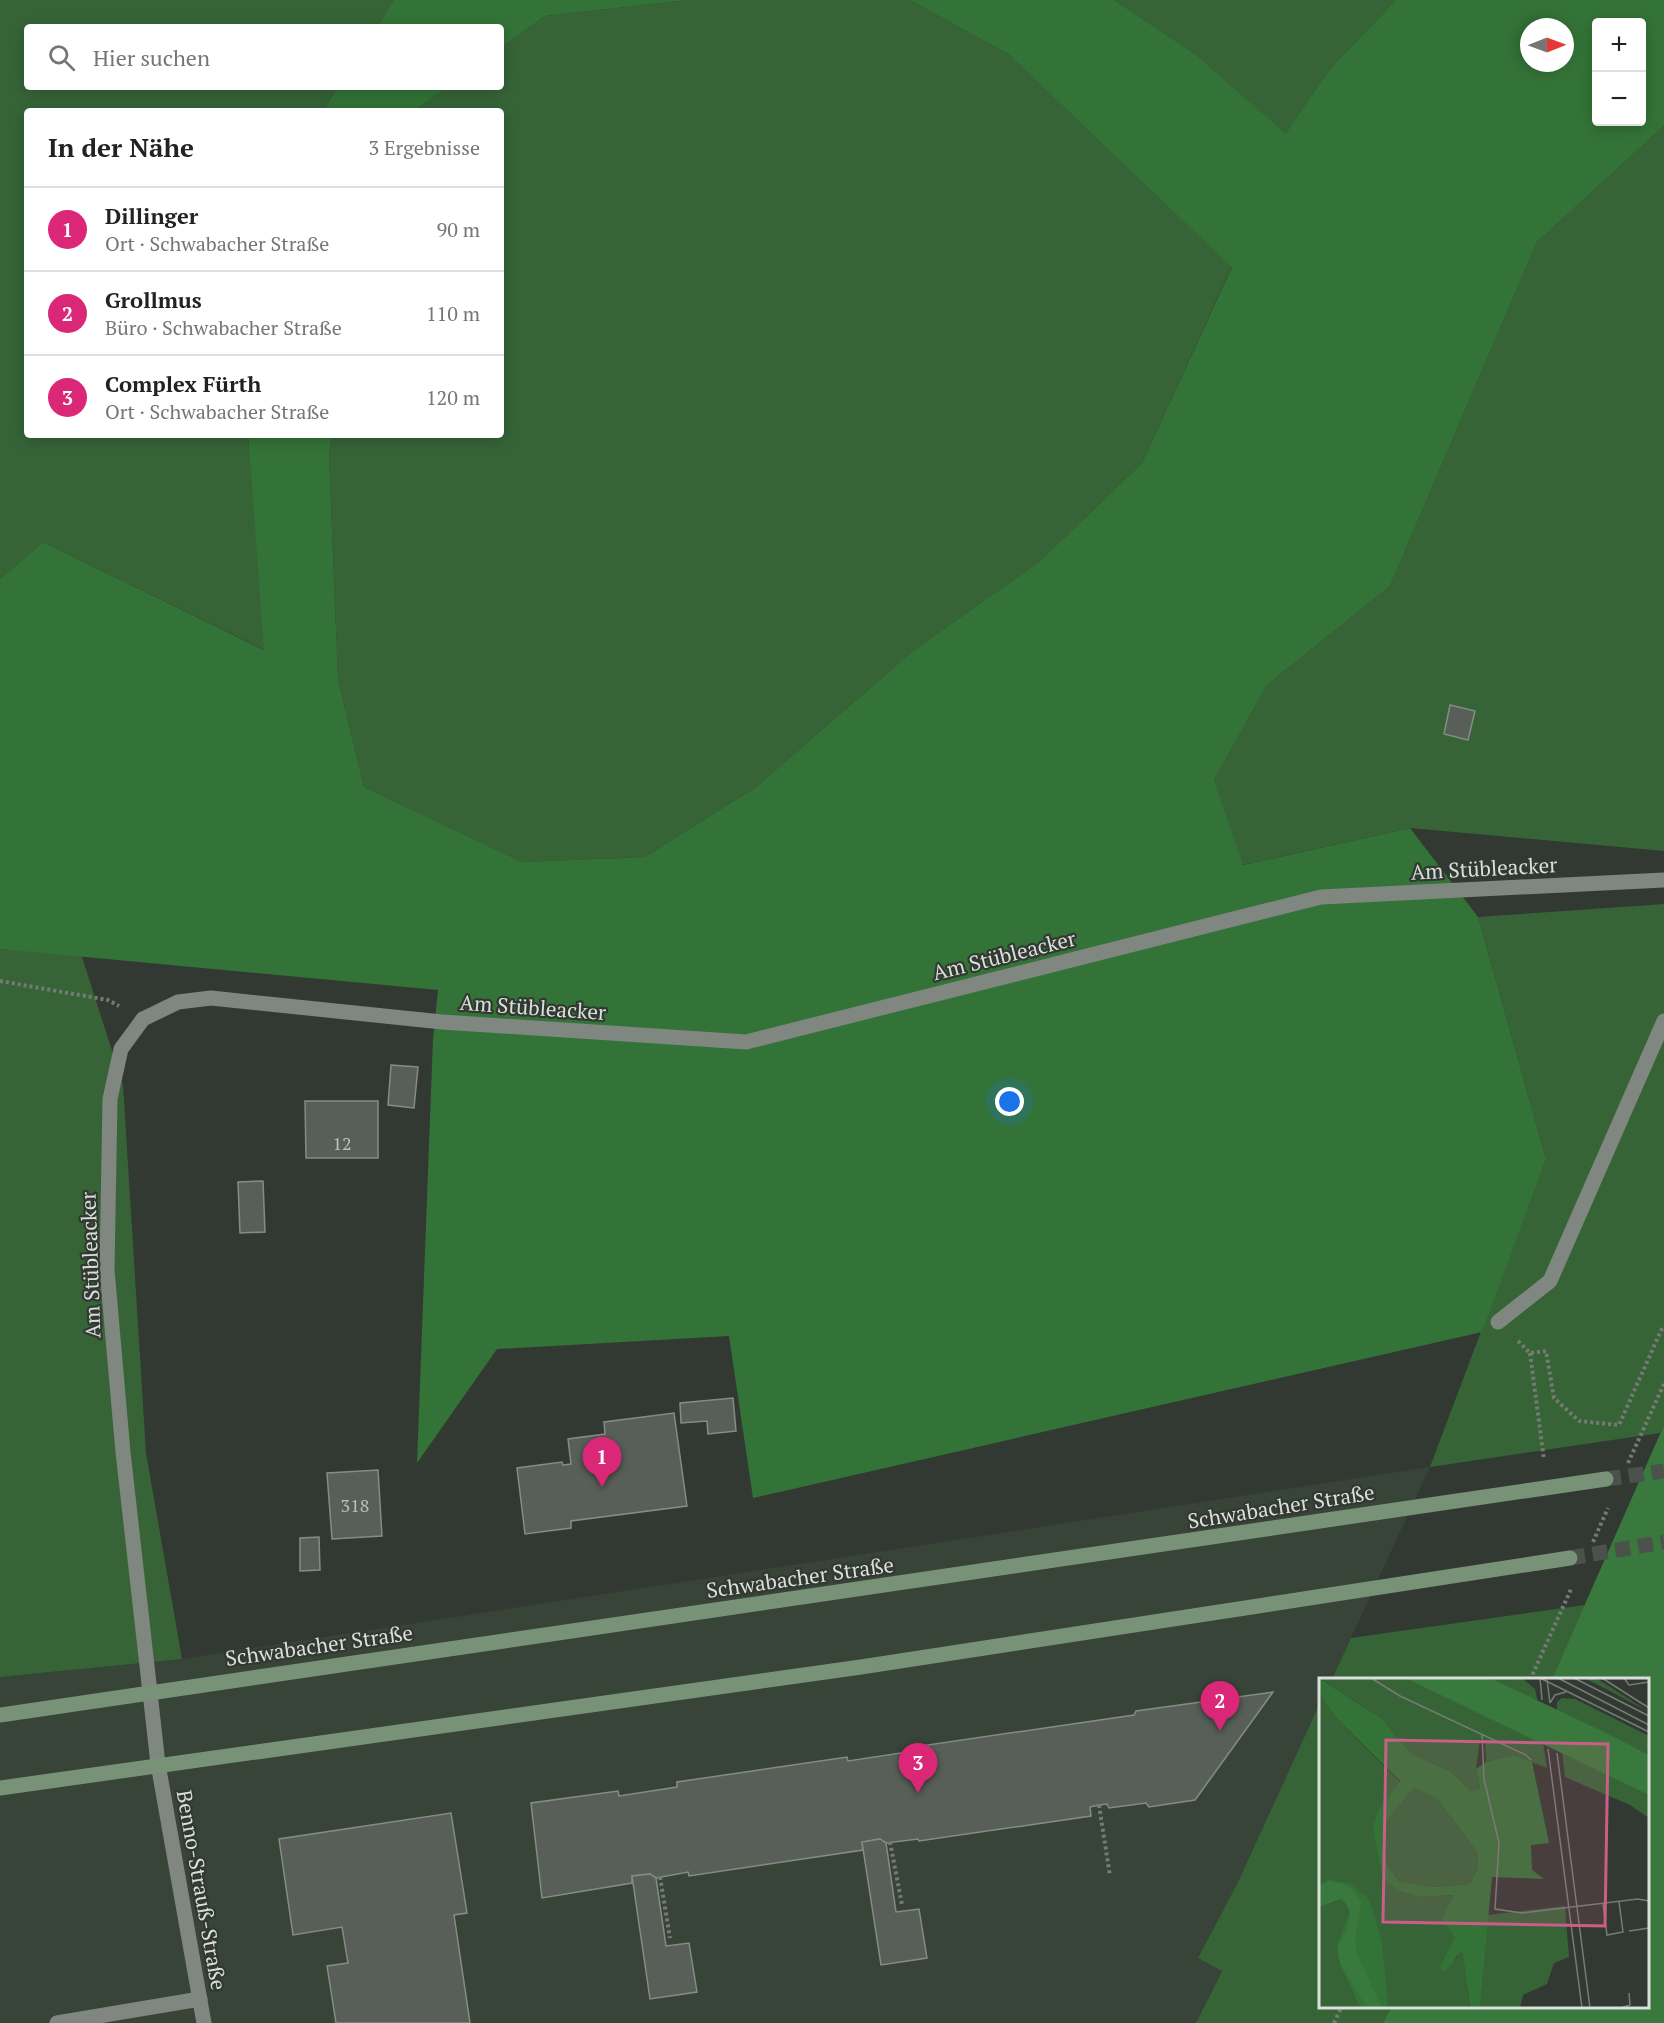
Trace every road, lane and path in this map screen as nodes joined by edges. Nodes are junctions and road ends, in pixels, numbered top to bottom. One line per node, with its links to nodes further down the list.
1 (1664, 880): 3 (street, Am Stübleacker)
2 (0, 981): 3 (path)
3 (143, 1019): 17 (street, Am Stübleacker)
4 (1664, 1021): 5 (street)
5 (1498, 1322): 7 (path)
6 (1664, 1327): 7 (path)
7 (1530, 1353): 11 (path)
8 (1664, 1384): 9 (path)
9 (1624, 1472)
10 (1606, 1479): 11 (main road, Schwabacher Straße)
11 (1548, 1486): 17 (main road, Schwabacher Straße)
12 (1610, 1505): 13 (path)
13 (1590, 1548)
14 (1570, 1558): 19 (main road)
15 (1575, 1581): 16 (path)
16 (1531, 1678)
17 (148, 1691): 18 (main road, Schwabacher Straße); 19 (street, Am Stübleacker)
18 (0, 1714)
19 (158, 1764): 20 (main road); 27 (street, Benno-Strauß-Straße)
20 (0, 1788)
21 (1099, 1805): 23 (path)
22 (891, 1842): 25 (path)
23 (1110, 1876)
24 (660, 1877): 26 (path)
25 (902, 1905)
26 (670, 1938)
27 (200, 1999): 29 (street); 30 (street, Benno-Strauß-Straße)
28 (1342, 2008): 31 (path)
29 (57, 2023)
30 (204, 2023)
31 (1334, 2023)

